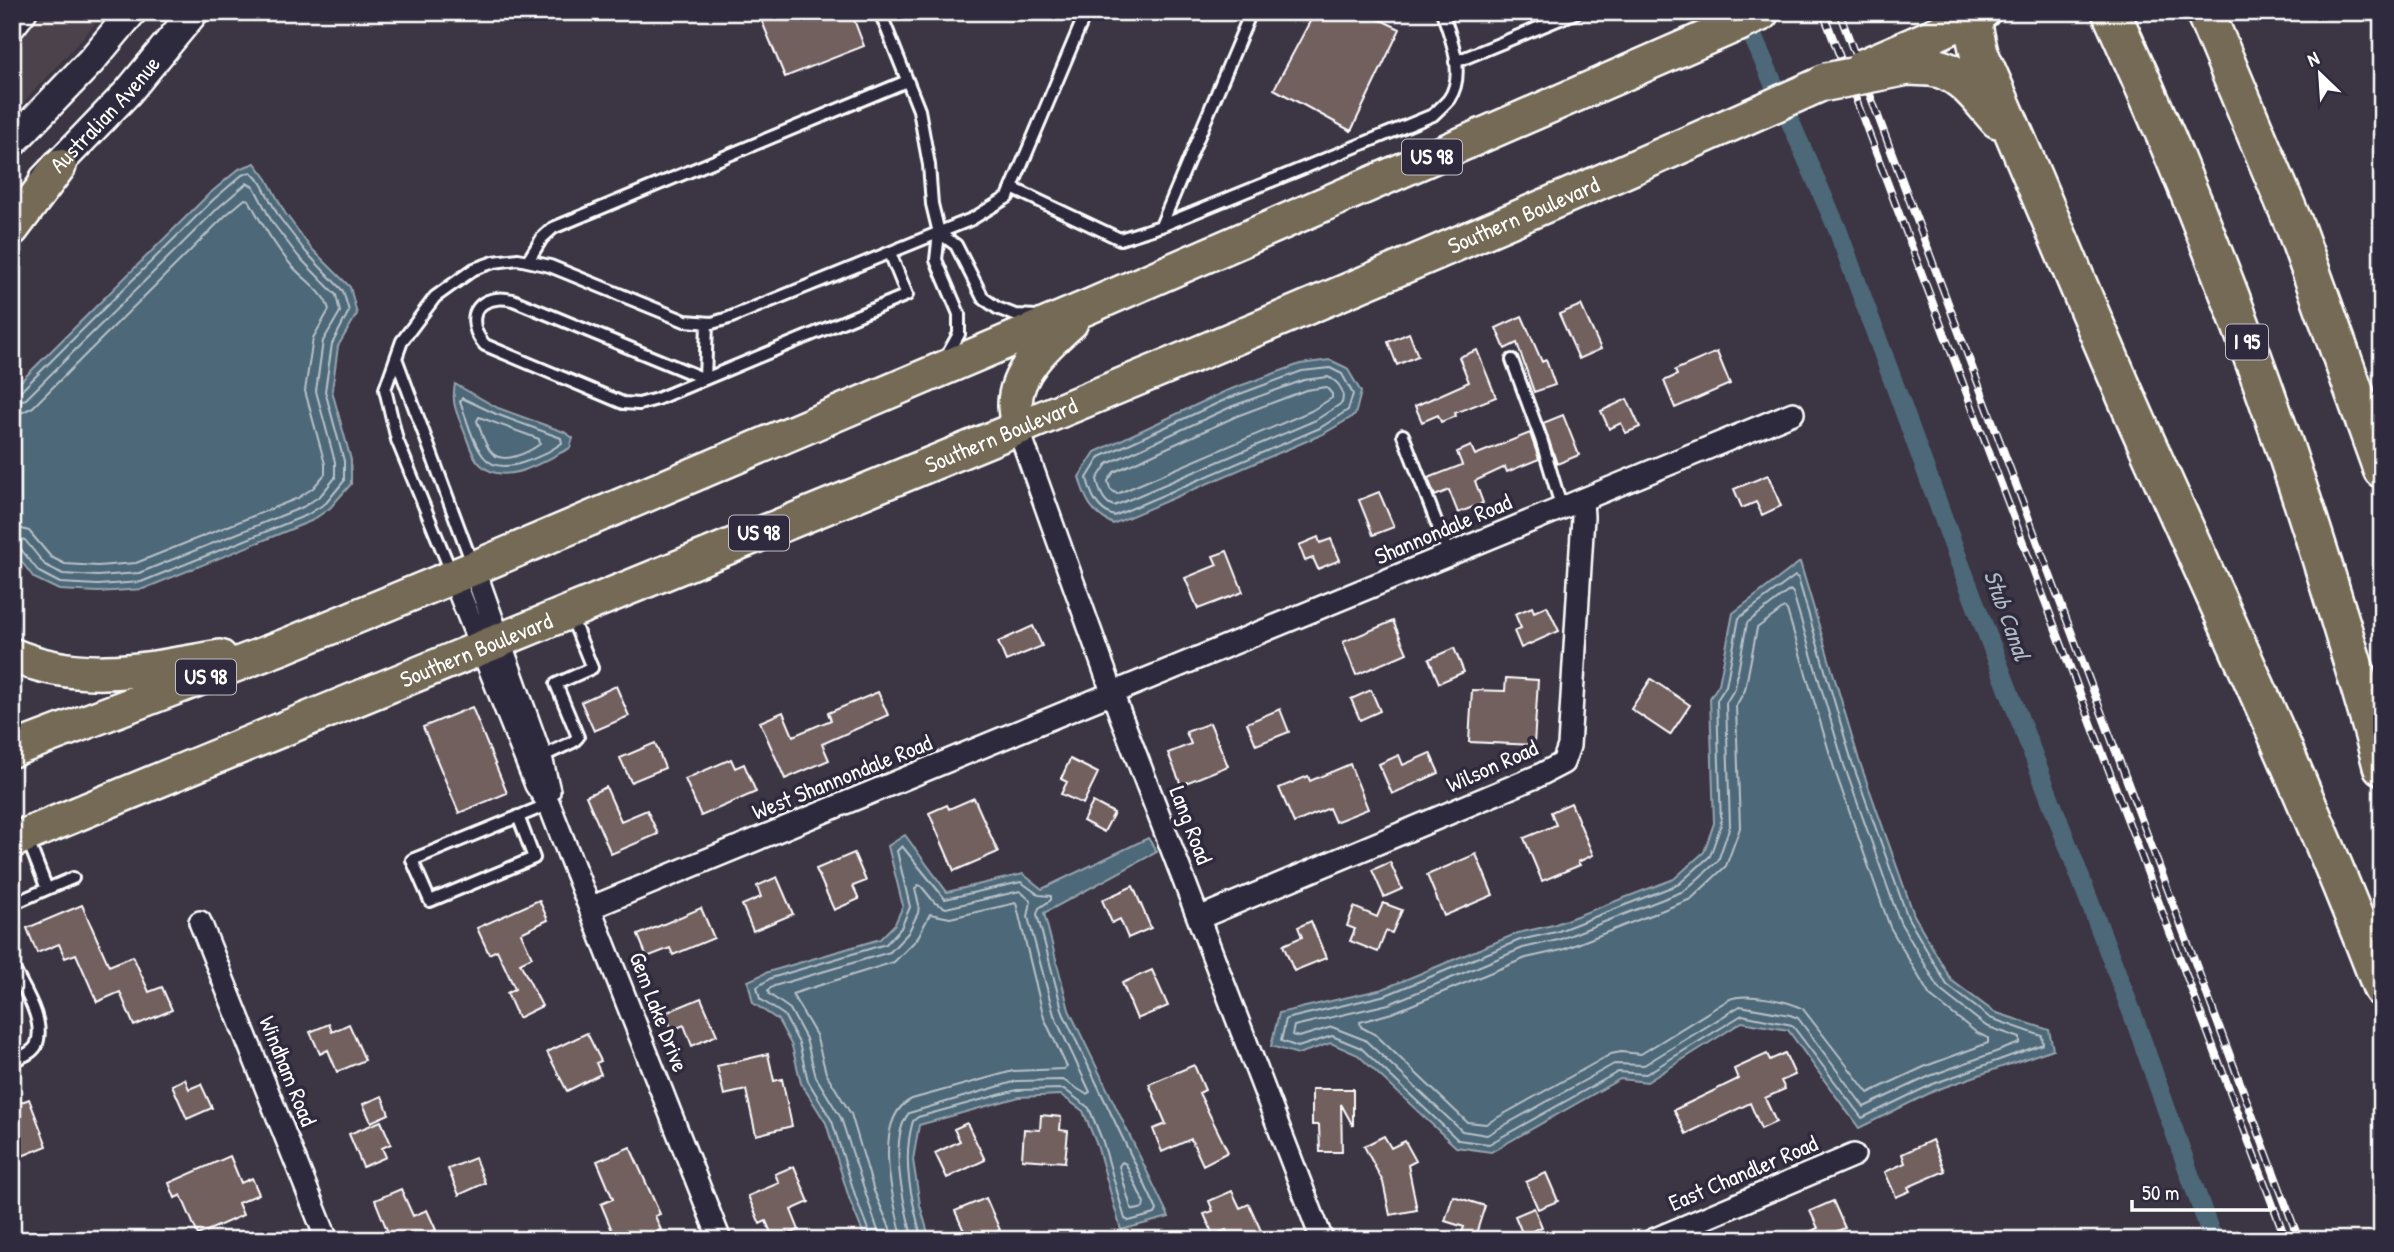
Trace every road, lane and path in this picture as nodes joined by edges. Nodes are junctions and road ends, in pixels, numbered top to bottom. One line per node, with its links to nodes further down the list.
1 (26, 12): 13 (street)
2 (132, 12): 19 (main road, Australian Avenue)
3 (194, 12): 20 (main road, Australian Avenue)
4 (880, 12): 16 (lane)
5 (1086, 12): 21 (lane)
6 (1251, 12): 23 (lane)
7 (1442, 12): 15 (lane)
8 (1577, 12): 15 (lane)
9 (2111, 12): 50 (highway, I 95)
10 (2205, 12): 37 (highway)
11 (1974, 14): 14 (highway); 18 (highway)
12 (1753, 16): 28 (highway, US 98)
13 (12, 30)
14 (1924, 55): 17 (highway, bridge); 18 (highway)
15 (1455, 62): 23 (lane)
16 (907, 81): 25 (lane); 27 (lane)
17 (1826, 82): 35 (highway, Southern Boulevard / US 98)
18 (2018, 141): 61 (highway)
19 (12, 143)
20 (59, 166): 22 (main road, Australian Avenue); 24 (highway)
21 (1012, 188): 23 (lane); 25 (lane)
22 (12, 210)
23 (1161, 226)
24 (12, 229)
25 (939, 233): 26 (lane); 28 (lane); 32 (lane)
26 (890, 253): 29 (lane); 33 (lane)
27 (528, 261): 29 (lane); 30 (lane)
28 (1075, 312): 32 (highway, US 98); 35 (highway)
29 (707, 323): 33 (lane)
30 (396, 358): 40 (lane); 40 (lane)
31 (1512, 360): 38 (lane)
32 (939, 370): 40 (highway, US 98)
33 (705, 379): 33 (lane)
34 (1793, 413): 38 (street, Shannondale Road)
35 (1018, 428): 41 (highway, Southern Boulevard / US 98); 45 (street, Lang Road)
36 (1403, 435): 39 (lane)
37 (2382, 469)
38 (1572, 505): 39 (street, Shannondale Road); 58 (street, Wilson Road)
39 (1449, 555): 45 (street, Shannondale Road)
40 (464, 573): 42 (street, Gem Lake Drive); 43 (highway, US 98)
41 (569, 611): 42 (highway, Southern Boulevard / US 98); 48 (lane)
42 (490, 642): 48 (street, Gem Lake Drive); 51 (street, Gem Lake Drive); 53 (highway, Southern Boulevard / US 98)
43 (285, 646): 44 (highway); 46 (highway, US 98)
44 (12, 655)
45 (1114, 694): 57 (street, West Shannondale Road); 58 (street, Lang Road)
46 (127, 708): 47 (highway, US 98); 49 (highway)
47 (12, 750)
48 (541, 757): 51 (street, Gem Lake Drive)
49 (12, 763)
50 (2382, 766)
51 (550, 804): 52 (lane); 57 (street, Gem Lake Drive)
52 (517, 816): 52 (lane)
53 (19, 838): 55 (lane)
54 (73, 878): 55 (lane)
55 (47, 889): 56 (lane)
56 (17, 902)
57 (590, 908): 65 (street, Gem Lake Drive)
58 (1199, 918): 66 (street, Lang Road)
59 (201, 922): 64 (street, Windham Road)
60 (12, 965): 62 (lane)
61 (2382, 988)
62 (12, 1061)
63 (1854, 1155): 67 (street, East Chandler Road)
64 (327, 1240)
65 (720, 1240)
66 (1322, 1240)
67 (1653, 1240)

